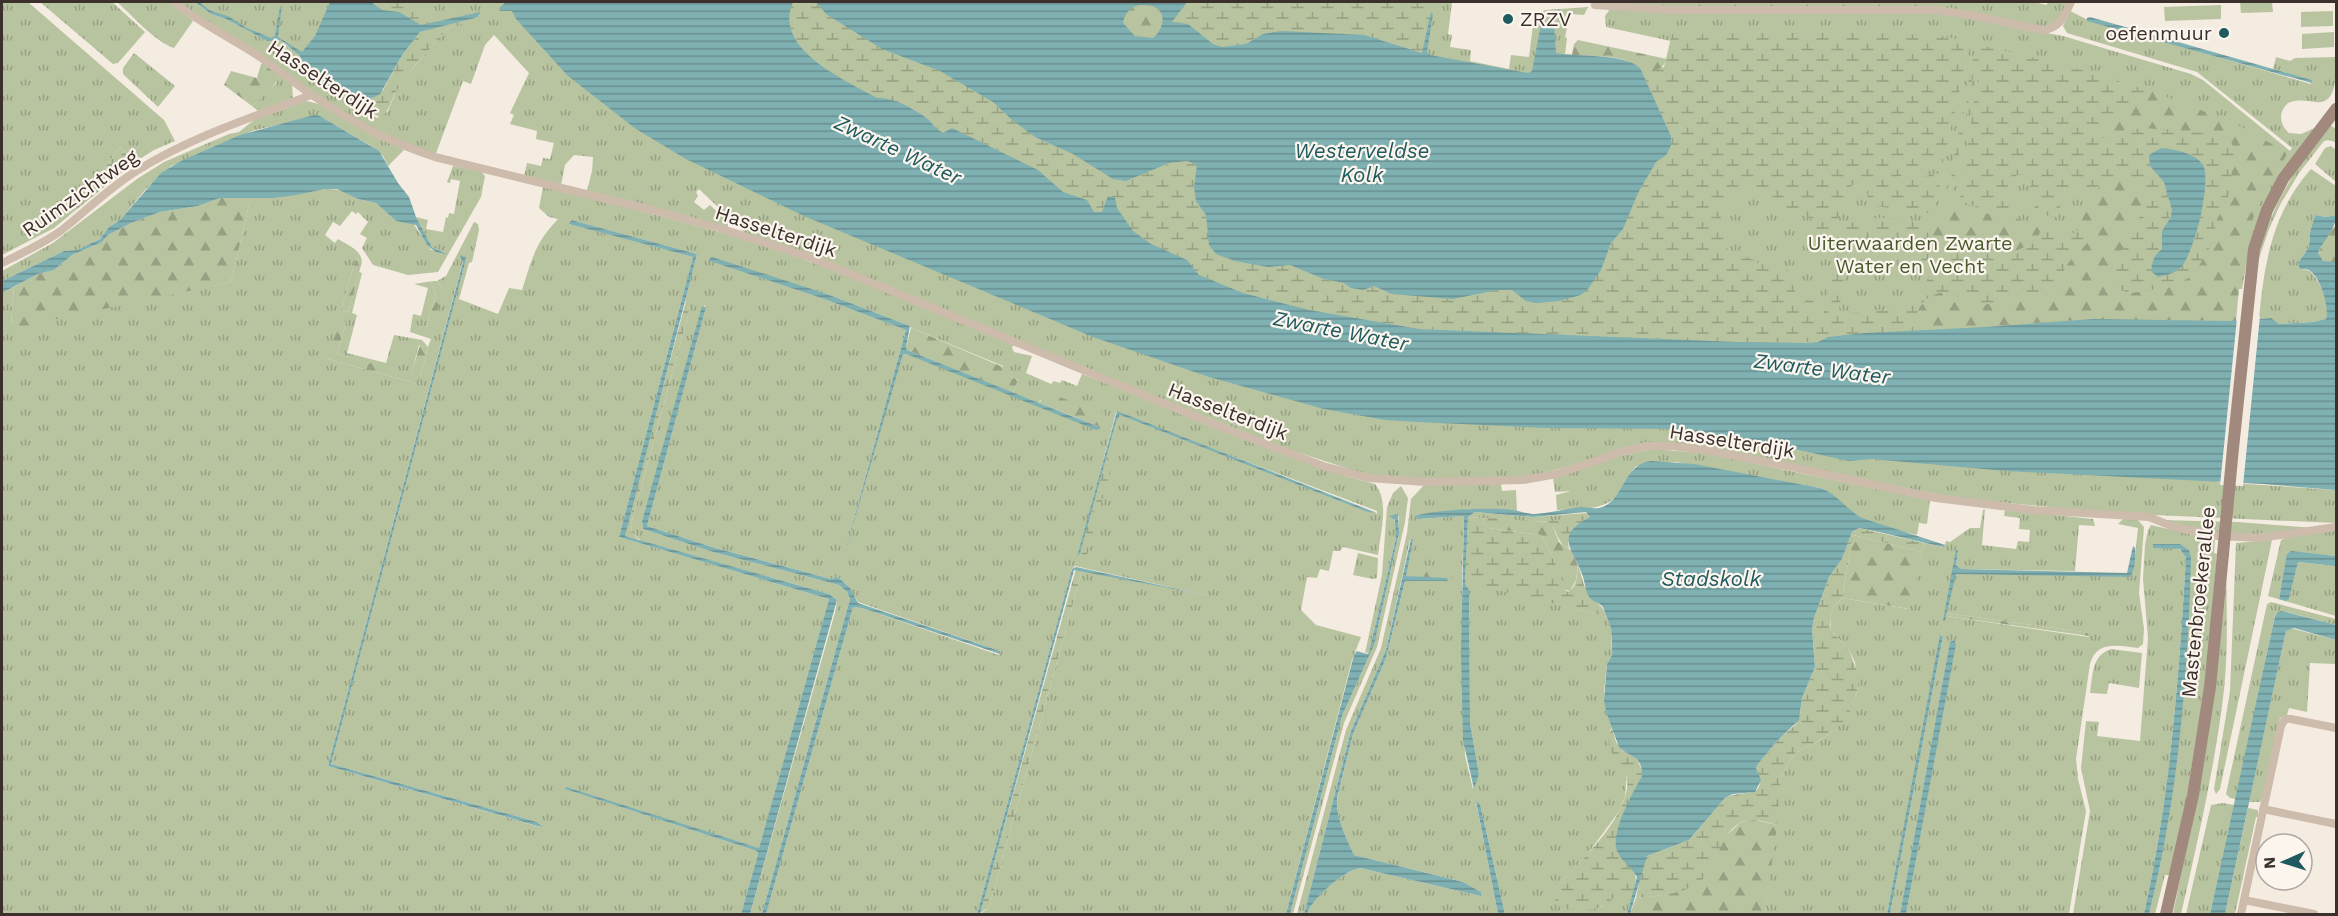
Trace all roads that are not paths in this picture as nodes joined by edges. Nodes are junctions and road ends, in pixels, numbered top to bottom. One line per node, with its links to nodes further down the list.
1 (174, 2): 4 (street, Hasselterdijk)
2 (2071, 2): 3 (street)
3 (1595, 5)
4 (311, 94): 6 (street, Ruimzichtweg); 7 (street, Hasselterdijk)
5 (2337, 109): 12 (main road, Mastenbroekerallee, bridge)
6 (2, 263)
7 (2337, 527)
8 (2337, 728): 9 (street)
9 (2263, 809): 10 (street); 11 (street)
10 (2337, 824)
11 (2244, 900): 13 (street); 14 (street)
12 (2166, 915)
13 (2241, 915)
14 (2314, 915)

